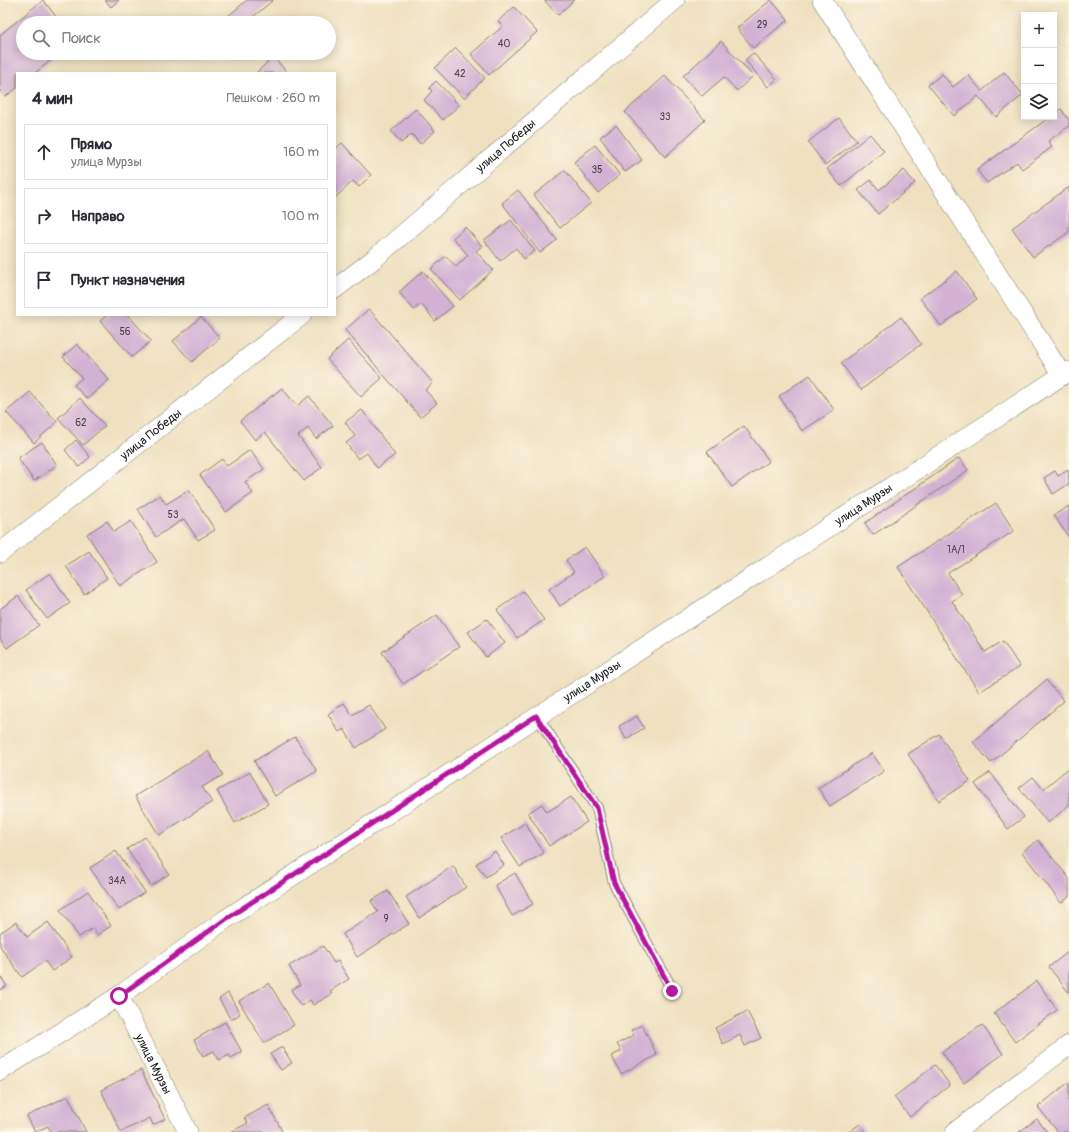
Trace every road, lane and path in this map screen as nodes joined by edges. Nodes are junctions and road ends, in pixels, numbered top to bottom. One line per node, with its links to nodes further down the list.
1 (675, 0): 3 (street, улица Победы)
2 (822, 0): 5 (street)
3 (336, 288)
4 (301, 316): 6 (street, улица Победы)
5 (1066, 373): 7 (street, улица Мурзы)
6 (0, 553)
7 (536, 716): 8 (lane); 9 (street, улица Мурзы)
8 (672, 991)
9 (119, 996): 11 (street, улица Мурзы); 12 (street, улица Мурзы)
10 (1069, 1045): 13 (street)
11 (0, 1071)
12 (188, 1132)
13 (955, 1132)

